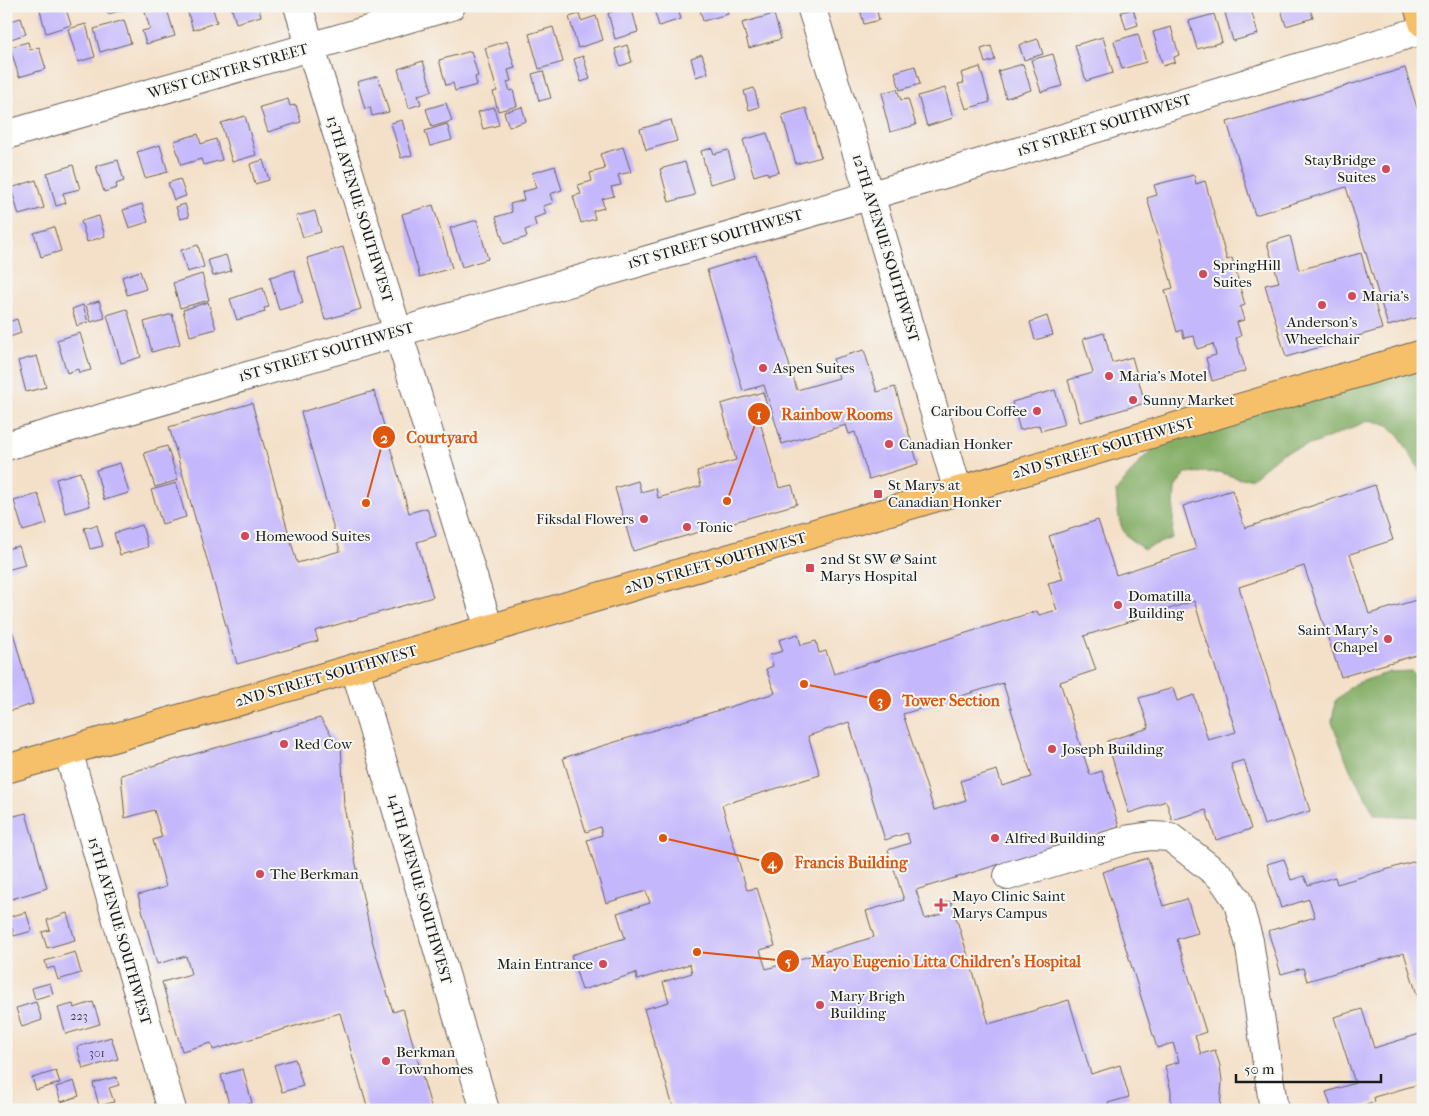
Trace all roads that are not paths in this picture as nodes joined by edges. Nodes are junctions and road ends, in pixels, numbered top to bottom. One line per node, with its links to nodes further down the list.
1 (298, 6): 7 (street, 13TH AVENUE SOUTHWEST)
2 (451, 6): 7 (street, WEST CENTER STREET)
3 (811, 6): 9 (street, 12TH AVENUE SOUTHWEST)
4 (1418, 6): 5 (main road)
5 (1423, 23)
6 (1423, 30): 9 (street, 1ST STREET SOUTHWEST)
7 (310, 47): 8 (street, WEST CENTER STREET); 10 (street, 13TH AVENUE SOUTHWEST)
8 (6, 135)
9 (870, 195): 10 (street, 1ST STREET SOUTHWEST); 13 (street, 12TH AVENUE SOUTHWEST)
10 (398, 330): 12 (street, 1ST STREET SOUTHWEST); 14 (street, 13TH AVENUE SOUTHWEST)
11 (1423, 354): 13 (main road, 2ND STREET SOUTHWEST)
12 (6, 446)
13 (958, 492): 14 (main road, 2ND STREET SOUTHWEST)
14 (489, 629): 15 (main road, 2ND STREET SOUTHWEST)
15 (355, 668): 16 (main road, 2ND STREET SOUTHWEST); 20 (street, 14TH AVENUE SOUTHWEST)
16 (68, 752): 17 (main road, 2ND STREET SOUTHWEST); 19 (street, 15TH AVENUE SOUTHWEST)
17 (6, 769)
18 (1008, 876): 21 (street)
19 (172, 1110)
20 (485, 1110)
21 (1274, 1110)

